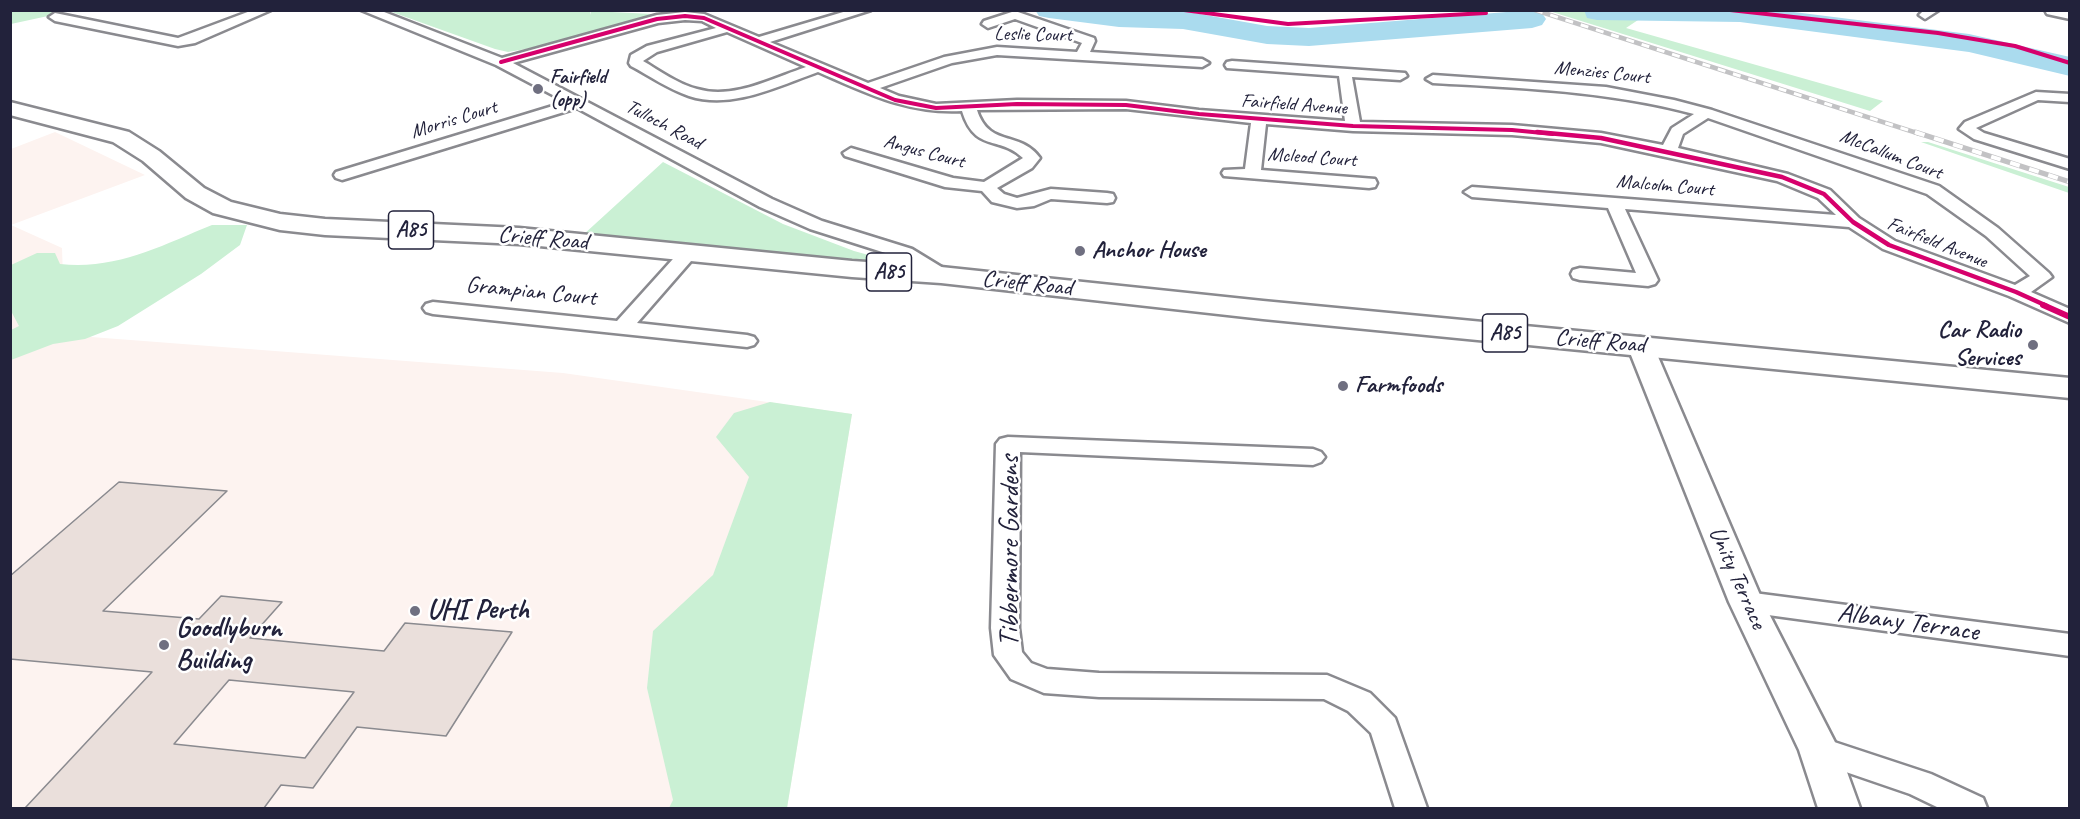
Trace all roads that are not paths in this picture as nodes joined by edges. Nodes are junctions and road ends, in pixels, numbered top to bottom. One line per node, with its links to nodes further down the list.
1 (266, 10): 6 (street)
2 (367, 10): 11 (street, Tulloch Road)
3 (865, 10): 9 (street)
4 (2053, 10): 5 (main road)
5 (2070, 14)
6 (55, 16)
7 (988, 24): 10 (street)
8 (728, 28): 9 (street, Fairfield Avenue); 11 (street, Fairfield Avenue); 14 (street)
9 (759, 41): 14 (street, Fairfield Avenue)
10 (1082, 55): 12 (street, Leslie Court); 18 (street, Leslie Court)
11 (501, 62): 20 (street, Tulloch Road)
12 (1202, 63)
13 (1232, 65): 15 (street)
14 (819, 67): 18 (street, Fairfield Avenue)
15 (1345, 73): 16 (street); 25 (street)
16 (1400, 76)
17 (1433, 79): 23 (street, Menzies Court)
18 (868, 88): 21 (street, Fairfield Avenue)
19 (2070, 98): 28 (street)
20 (579, 103): 31 (street, Morris Court); 40 (street, Tulloch Road)
21 (968, 106): 24 (street, Fairfield Avenue); 33 (street, Angus Court)
22 (10, 108): 38 (main road, Crieff Road / A85)
23 (1707, 113): 26 (street); 41 (street, McCallum Court)
24 (1259, 119): 25 (street, Fairfield Avenue); 30 (street, Mcleod Court)
25 (1353, 126): 26 (street, Fairfield Avenue)
26 (1669, 151): 37 (street, Fairfield Avenue)
27 (851, 153): 33 (street, Angus Court)
28 (2070, 164)
29 (1230, 173): 30 (street, Mcleod Court)
30 (1252, 174): 32 (street, Mcleod Court)
31 (342, 175)
32 (1369, 183)
33 (987, 187): 35 (street, Angus Court)
34 (1472, 192): 36 (street, Malcolm Court)
35 (1107, 198)
36 (1614, 203): 37 (street, Malcolm Court); 39 (street)
37 (1853, 222): 41 (street, Fairfield Avenue)
38 (689, 254): 40 (main road, Crieff Road / A85); 44 (street, Grampian Court)
39 (1580, 274)
40 (941, 275): 46 (main road, Crieff Road / A85)
41 (2016, 292): 43 (street, Fairfield Avenue)
42 (434, 308): 44 (street, Grampian Court)
43 (2070, 317)
44 (623, 327): 45 (street, Grampian Court)
45 (747, 341)
46 (1640, 345): 47 (main road, Crieff Road / A85); 49 (street, Unity Terrace)
47 (2070, 388)
48 (1313, 457): 52 (street, Tibbermore Gardens)
49 (1746, 602): 50 (street, Albany Terrace); 51 (street, Unity Terrace)
50 (2070, 645)
51 (1819, 750): 53 (street, Unity Terrace); 54 (street)
52 (1411, 808)
53 (1839, 808)
54 (1971, 808)

